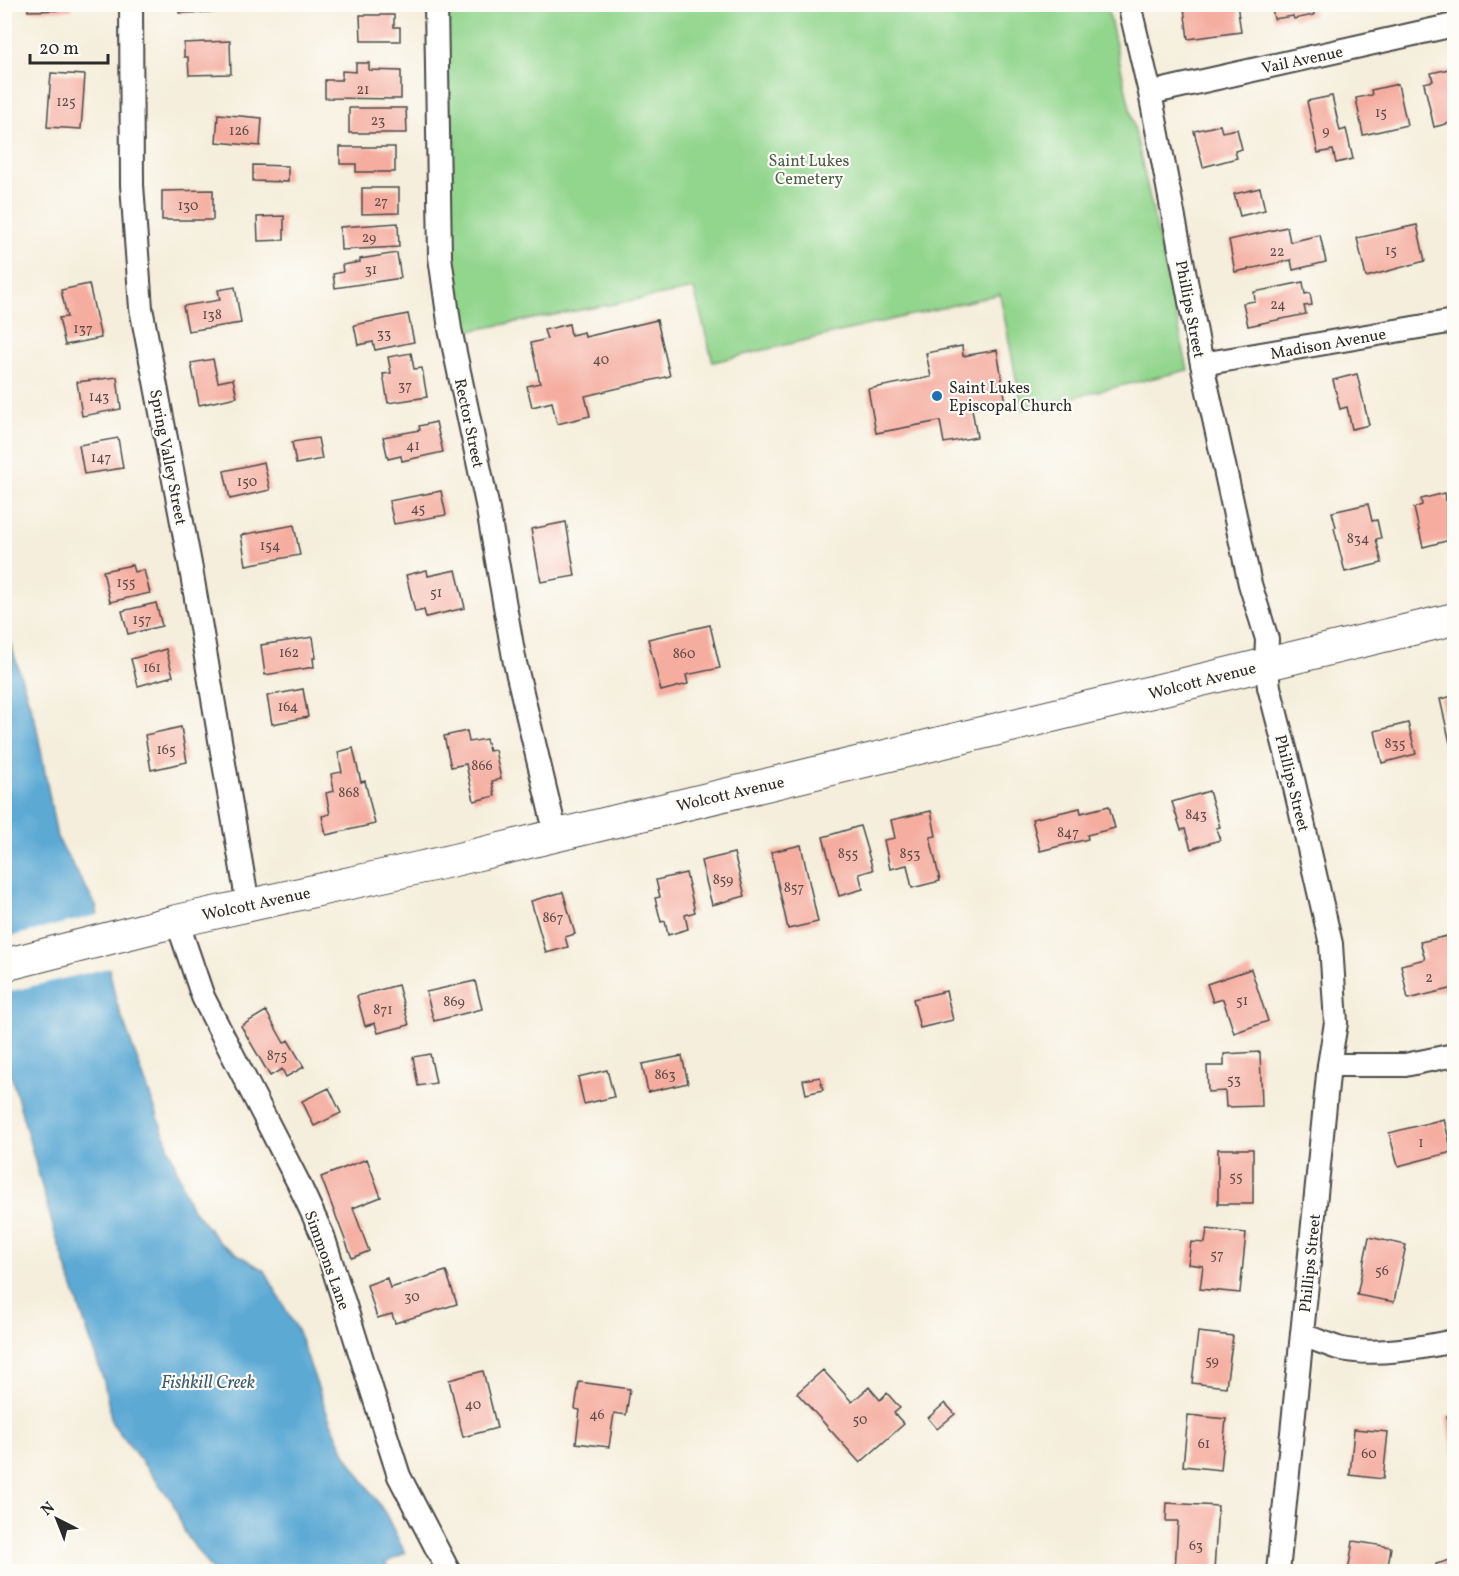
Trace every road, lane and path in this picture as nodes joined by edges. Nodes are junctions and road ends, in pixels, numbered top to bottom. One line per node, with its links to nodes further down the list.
1 (131, 4): 11 (street, Spring Valley Street)
2 (436, 4): 10 (street, Rector Street)
3 (1129, 4): 5 (street, Phillips Street)
4 (1455, 25): 5 (street, Vail Avenue)
5 (1150, 93): 7 (street, Phillips Street)
6 (1455, 321): 7 (street, Madison Avenue)
7 (1202, 364): 9 (street, Phillips Street)
8 (1455, 619): 9 (main road, Wolcott Avenue)
9 (1266, 664): 10 (main road, Wolcott Avenue); 15 (street, Phillips Street)
10 (556, 835): 11 (main road, Wolcott Avenue)
11 (248, 905): 12 (main road, Wolcott Avenue)
12 (167, 924): 13 (main road, Wolcott Avenue); 18 (street, Simmons Lane)
13 (4, 965)
14 (1455, 1055): 15 (street)
15 (1329, 1065): 16 (street, Phillips Street)
16 (1302, 1335): 17 (street); 19 (street, Phillips Street)
17 (1455, 1341)
18 (449, 1572)
19 (1278, 1572)

